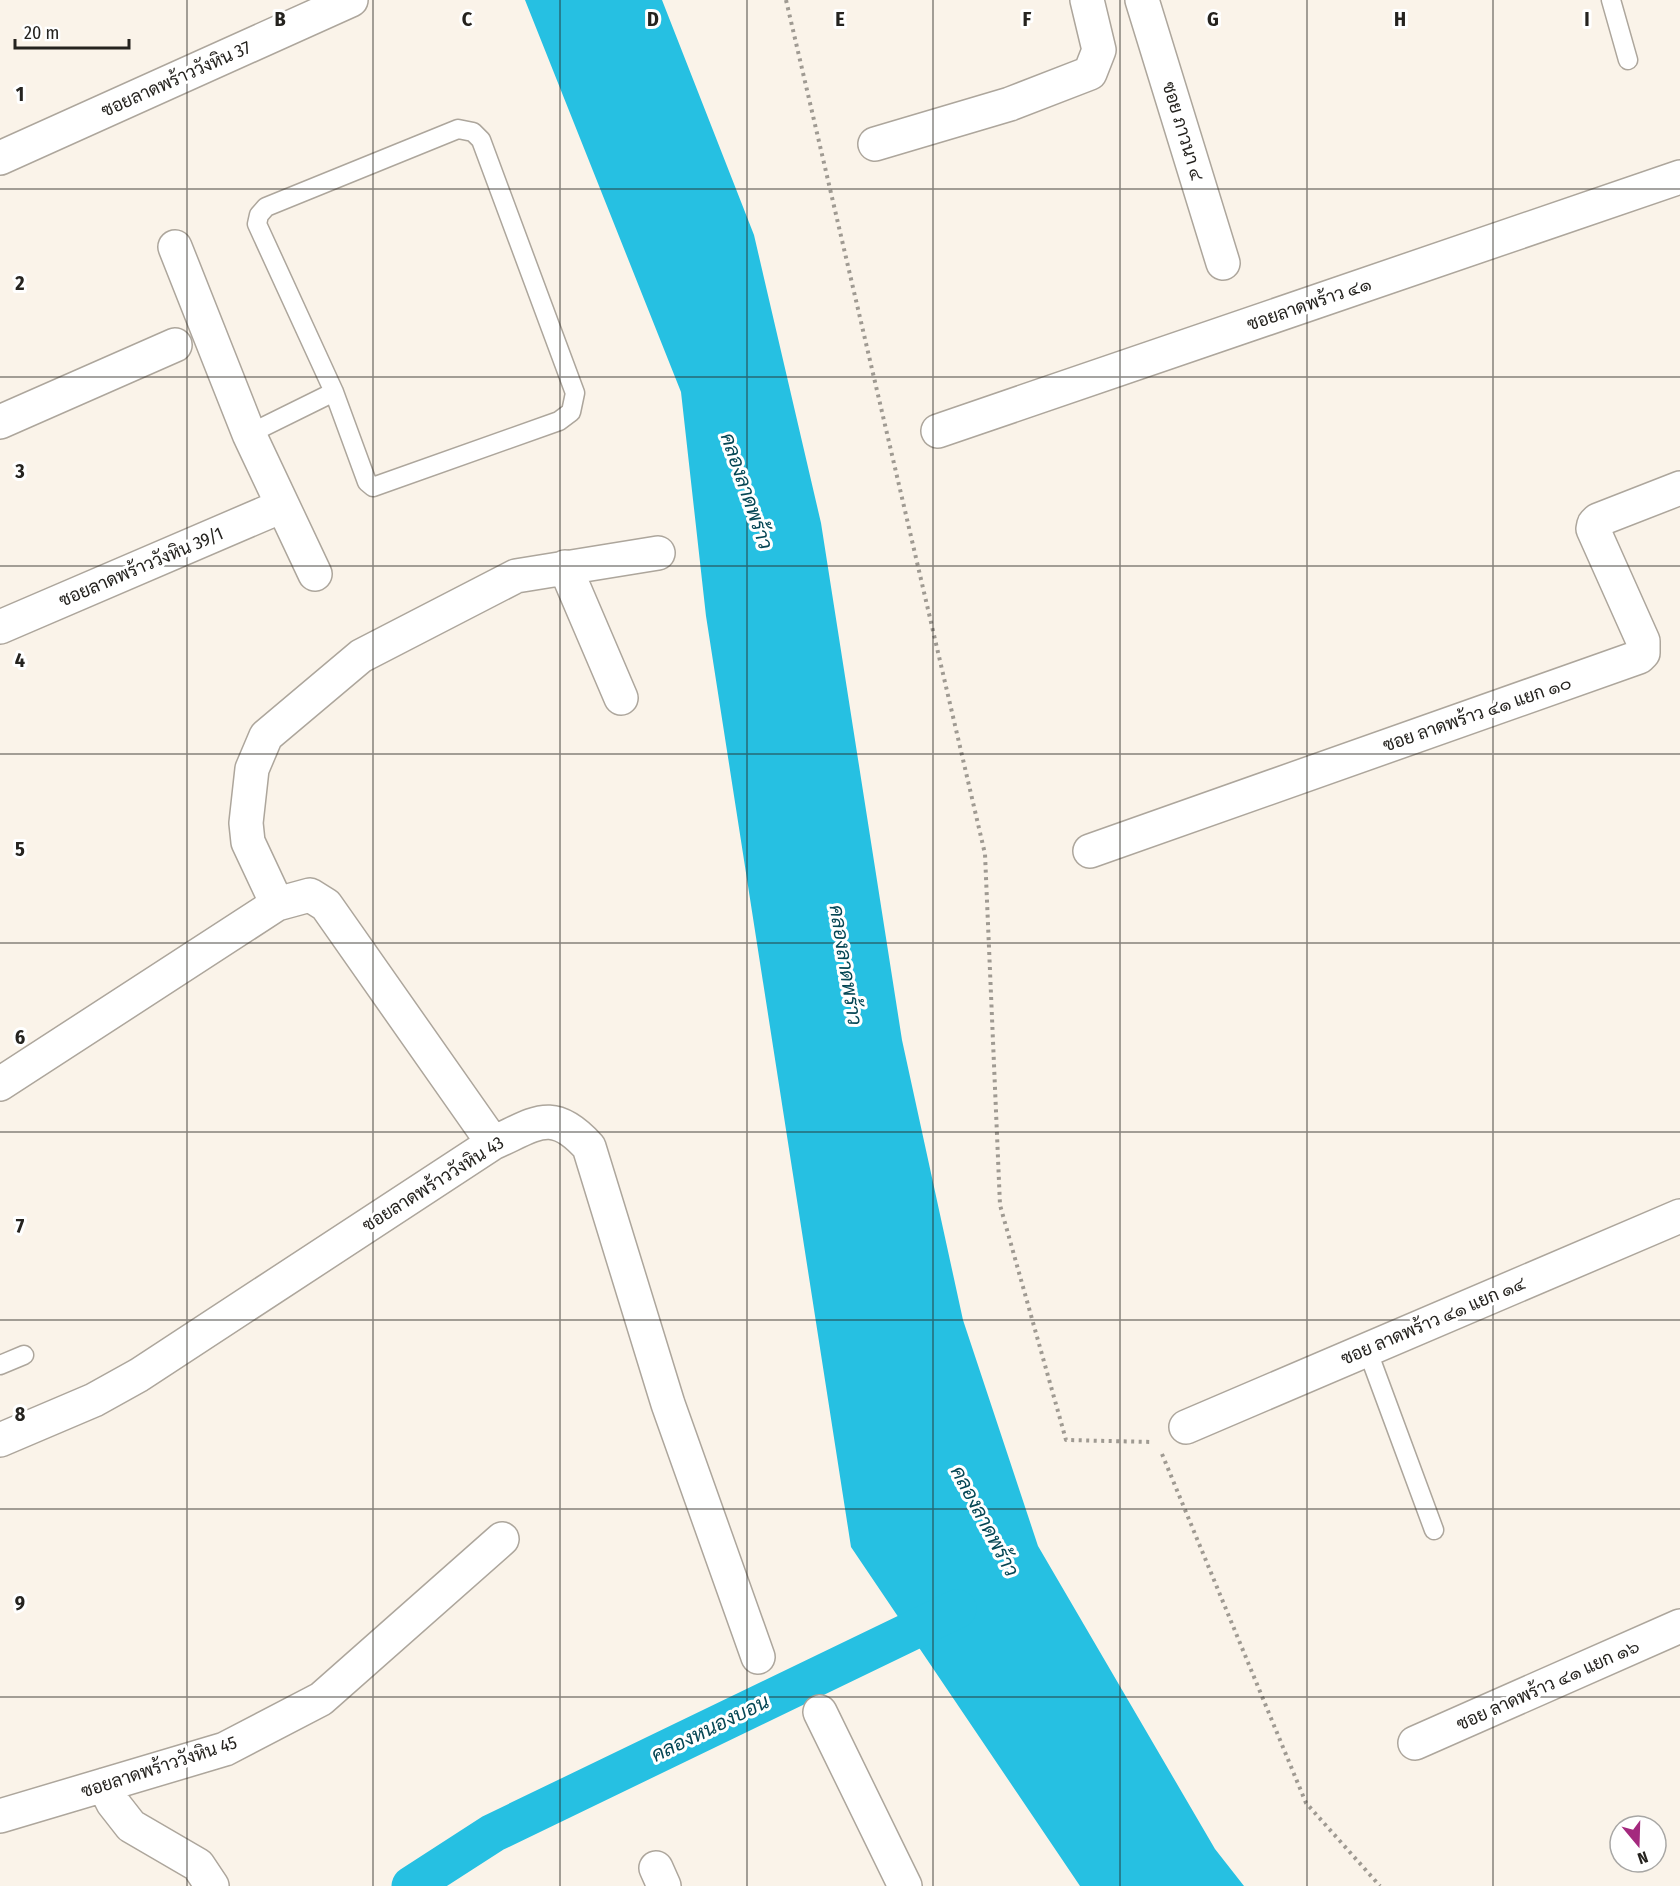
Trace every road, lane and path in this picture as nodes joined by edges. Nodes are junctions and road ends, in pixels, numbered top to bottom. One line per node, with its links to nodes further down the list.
1 (351, 0): 8 (street, ซอยลาดพร้าววังหิน 37)
2 (786, 0): 34 (path)
3 (1087, 0): 7 (street)
4 (1142, 0): 11 (street, ซอย ภาวนา ๔)
5 (1611, 0): 6 (lane)
6 (1628, 60)
7 (875, 144)
8 (0, 158)
9 (1680, 177): 15 (street, ซอยลาดพร้าว ๔๑)
10 (175, 247): 16 (street)
11 (1223, 263)
12 (175, 345): 14 (street)
13 (334, 392): 13 (lane); 16 (lane)
14 (0, 422)
15 (938, 430)
16 (249, 434): 18 (street)
17 (1680, 488): 24 (street, ซอย ลาดพร้าว ๔๑ แยก ๑๐)
18 (282, 506): 21 (street); 22 (street, ซอยลาดพร้าววังหิน 39/1)
19 (658, 553): 20 (street)
20 (566, 567): 23 (street); 25 (street)
21 (315, 574)
22 (0, 627)
23 (621, 698)
24 (1090, 851)
25 (277, 904): 26 (street); 27 (street)
26 (0, 1084)
27 (493, 1143): 33 (street, ซอยลาดพร้าววังหิน 43); 39 (street, ซอยลาดพร้าววังหิน 43)
28 (1680, 1216): 29 (street, ซอย ลาดพร้าว ๔๑ แยก ๑๔)
29 (1367, 1349): 32 (street, ซอย ลาดพร้าว ๔๑ แยก ๑๔); 36 (lane)
30 (24, 1355): 31 (lane)
31 (0, 1365)
32 (1186, 1427)
33 (0, 1440)
34 (1157, 1442)
35 (1162, 1453): 46 (path)
36 (1434, 1530)
37 (502, 1539): 42 (street, ซอยลาดพร้าววังหิน 45)
38 (1680, 1626): 41 (street, ซอย ลาดพร้าว ๔๑ แยก ๑๖)
39 (758, 1657)
40 (820, 1712): 45 (street)
41 (1415, 1743)
42 (104, 1785): 43 (street, ซอยลาดพร้าววังหิน 45); 44 (street)
43 (0, 1816)
44 (212, 1886)
45 (905, 1886)
46 (1380, 1886)

